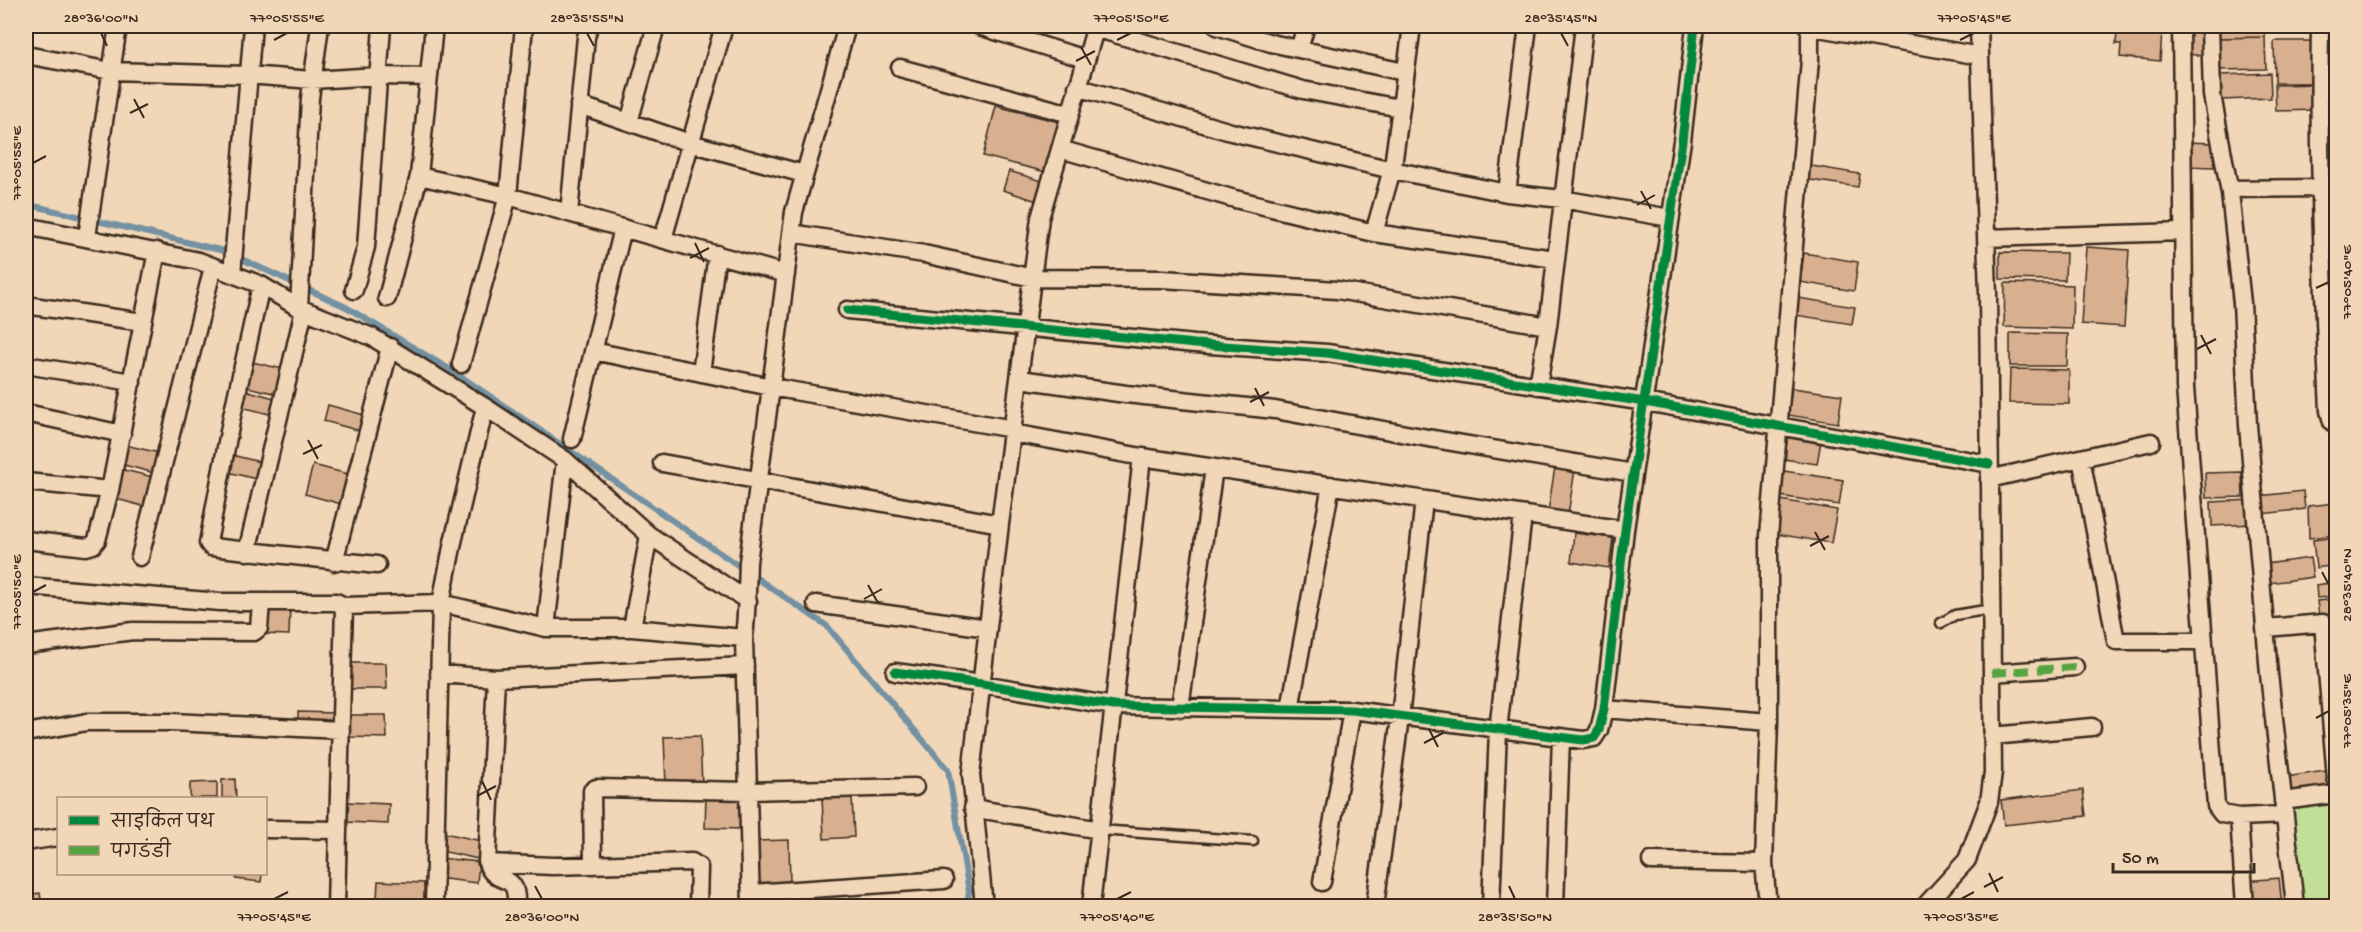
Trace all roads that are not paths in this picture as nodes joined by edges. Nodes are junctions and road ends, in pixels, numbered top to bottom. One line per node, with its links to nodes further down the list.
1 (118, 26): 29 (street)
2 (254, 26): 31 (street)
3 (320, 26): 34 (street)
4 (382, 26): 32 (street)
5 (434, 26): 33 (street)
6 (524, 26): 48 (street)
7 (589, 26): 36 (street)
8 (656, 26): 39 (street)
9 (724, 26): 40 (street)
10 (847, 26): 43 (street)
11 (980, 26): 27 (street)
12 (1217, 26): 24 (street)
13 (1306, 26): 24 (street)
14 (1412, 26): 30 (street)
15 (1528, 26): 47 (street)
16 (1584, 26): 49 (street)
17 (1695, 26): 51 (street)
18 (1808, 26): 26 (street); 90 (street)
19 (1979, 26): 26 (street)
20 (2181, 26): 56 (street)
21 (2210, 26): 46 (street)
22 (2320, 26): 45 (street)
23 (1095, 27): 27 (street); 37 (street)
24 (1299, 49): 30 (street)
25 (26, 55): 29 (street)
26 (1980, 56): 59 (street)
27 (1085, 59): 35 (street)
28 (900, 68): 38 (street)
29 (111, 70): 31 (street); 54 (street)
30 (1404, 72): 37 (street)
31 (248, 75): 34 (street); 64 (street)
32 (378, 76): 33 (street); 34 (street); 69 (street)
33 (429, 77): 44 (street)
34 (312, 80): 72 (street)
35 (1077, 87): 38 (street); 42 (street)
36 (579, 105): 39 (street); 50 (street)
37 (1400, 108): 42 (street)
38 (1070, 114): 41 (street)
39 (629, 122): 40 (street)
40 (690, 143): 43 (street); 60 (street)
41 (1060, 149): 58 (street); 67 (street)
42 (1392, 170): 47 (street); 58 (street)
43 (804, 174): 57 (street)
44 (419, 176): 48 (street); 70 (street)
45 (2320, 188): 46 (street); 52 (street)
46 (2229, 189): 127 (street)
47 (1507, 193): 49 (street)
48 (508, 196): 50 (street); 79 (street)
49 (1562, 199): 51 (street); 63 (street)
50 (569, 213): 55 (street)
51 (1670, 218): 86 (street)
52 (2329, 218): 89 (street)
53 (26, 226): 54 (street)
54 (88, 226): 61 (street)
55 (622, 228): 60 (street); 78 (street)
56 (2183, 232): 59 (street); 129 (street)
57 (791, 233): 66 (street); 67 (street)
58 (1374, 233): 63 (street)
59 (1986, 238): 100 (street)
60 (663, 239): 62 (street)
61 (157, 251): 65 (street); 74 (street)
62 (717, 255): 66 (street); 81 (street)
63 (1555, 259): 75 (street)
64 (232, 263): 65 (street); 68 (street)
65 (213, 267): 113 (street)
66 (786, 274): 85 (street)
67 (1033, 278): 75 (street); 76 (street)
68 (261, 285): 72 (street); 112 (street)
69 (354, 290)
70 (387, 298)
71 (26, 305): 74 (street)
72 (301, 307): 77 (street); 112 (street)
73 (847, 310): 76 (street)
74 (143, 322): 83 (street)
75 (1548, 326): 84 (street)
76 (1026, 328): 82 (street); 84 (street)
77 (390, 347): 87 (street); 114 (street)
78 (593, 351): 81 (street); 93 (street)
79 (461, 364)
80 (26, 365): 83 (street)
81 (701, 373): 85 (street)
82 (1020, 379): 91 (street); 101 (street)
83 (132, 382): 92 (street)
84 (1538, 386): 86 (street)
85 (771, 387): 91 (street); 103 (street)
86 (1645, 402): 90 (street); 101 (street)
87 (485, 406): 97 (street); 119 (street)
88 (26, 413): 92 (street)
89 (2337, 424)
90 (1777, 426): 100 (street); 144 (street)
91 (1013, 429): 95 (street); 108 (street)
92 (122, 434): 105 (street)
93 (572, 439)
94 (2151, 442): 96 (street)
95 (1142, 458): 99 (street); 138 (street)
96 (2081, 458): 100 (street); 129 (street)
97 (565, 460): 110 (street); 124 (street)
98 (662, 463): 103 (street)
99 (1214, 468): 104 (street); 139 (street)
100 (1989, 471): 122 (street)
101 (1633, 473): 109 (street)
102 (26, 482): 105 (street)
103 (760, 482): 108 (street); 117 (street)
104 (1331, 485): 106 (street); 140 (street)
105 (110, 490): 111 (street)
106 (1424, 500): 107 (street); 143 (street)
107 (1523, 515): 109 (street); 147 (street)
108 (1000, 524): 126 (street)
109 (1625, 530): 141 (street)
110 (650, 535): 117 (street); 125 (street)
111 (26, 540)
112 (247, 552): 114 (street)
113 (140, 557)
114 (334, 562): 115 (street)
115 (376, 565)
116 (26, 586): 118 (street)
117 (748, 595): 128 (street)
118 (261, 603): 121 (street); 130 (street)
119 (441, 603): 121 (street); 124 (street); 135 (street)
120 (816, 604): 126 (street)
121 (344, 606): 146 (street)
122 (1991, 609): 123 (lane); 134 (street)
123 (1941, 623)
124 (546, 628): 125 (street)
125 (632, 628): 128 (street)
126 (988, 628): 137 (street)
127 (2266, 628): 151 (street); 156 (street)
128 (744, 638): 131 (street)
129 (2204, 641): 157 (street)
130 (26, 645)
131 (745, 666): 136 (street); 153 (street)
132 (2074, 667): 134 (street)
133 (895, 672): 137 (street)
134 (1992, 673): 149 (street)
135 (439, 674): 136 (street); 172 (street)
136 (496, 678): 166 (street)
137 (982, 684): 138 (street); 155 (street)
138 (1114, 706): 139 (street); 160 (street)
139 (1180, 708): 140 (street)
140 (1290, 709): 142 (street)
141 (1604, 709): 144 (street); 150 (street)
142 (1352, 710): 143 (street); 169 (street)
143 (1400, 718): 147 (street); 177 (street)
144 (1768, 722): 165 (street)
145 (2092, 727): 149 (street)
146 (341, 730): 148 (street); 159 (street)
147 (1498, 730): 150 (street); 178 (street)
148 (26, 733)
149 (1992, 736): 181 (street)
150 (1561, 737): 179 (street)
151 (2337, 778)
152 (915, 787): 153 (street)
153 (749, 791): 167 (street); 170 (street)
154 (2337, 794): 156 (street)
155 (973, 808): 160 (street); 175 (street)
156 (2284, 808): 157 (street); 183 (street)
157 (2239, 817): 182 (street)
158 (267, 829): 159 (street)
159 (338, 830): 171 (street)
160 (1100, 830): 162 (lane); 176 (street)
161 (57, 837): 163 (street)
162 (1253, 841)
163 (26, 842)
164 (1652, 861): 165 (street)
165 (1764, 862): 180 (street)
166 (487, 863): 167 (street); 173 (street)
167 (593, 864): 174 (street)
168 (944, 880): 170 (street)
169 (1322, 882)
170 (751, 900)
171 (336, 906)
172 (434, 906)
173 (516, 906)
174 (698, 906)
175 (984, 906)
176 (1091, 906)
177 (1375, 906)
178 (1491, 906)
179 (1555, 906)
180 (1768, 906)
181 (1925, 906)
182 (2246, 906)
183 (2295, 906)

